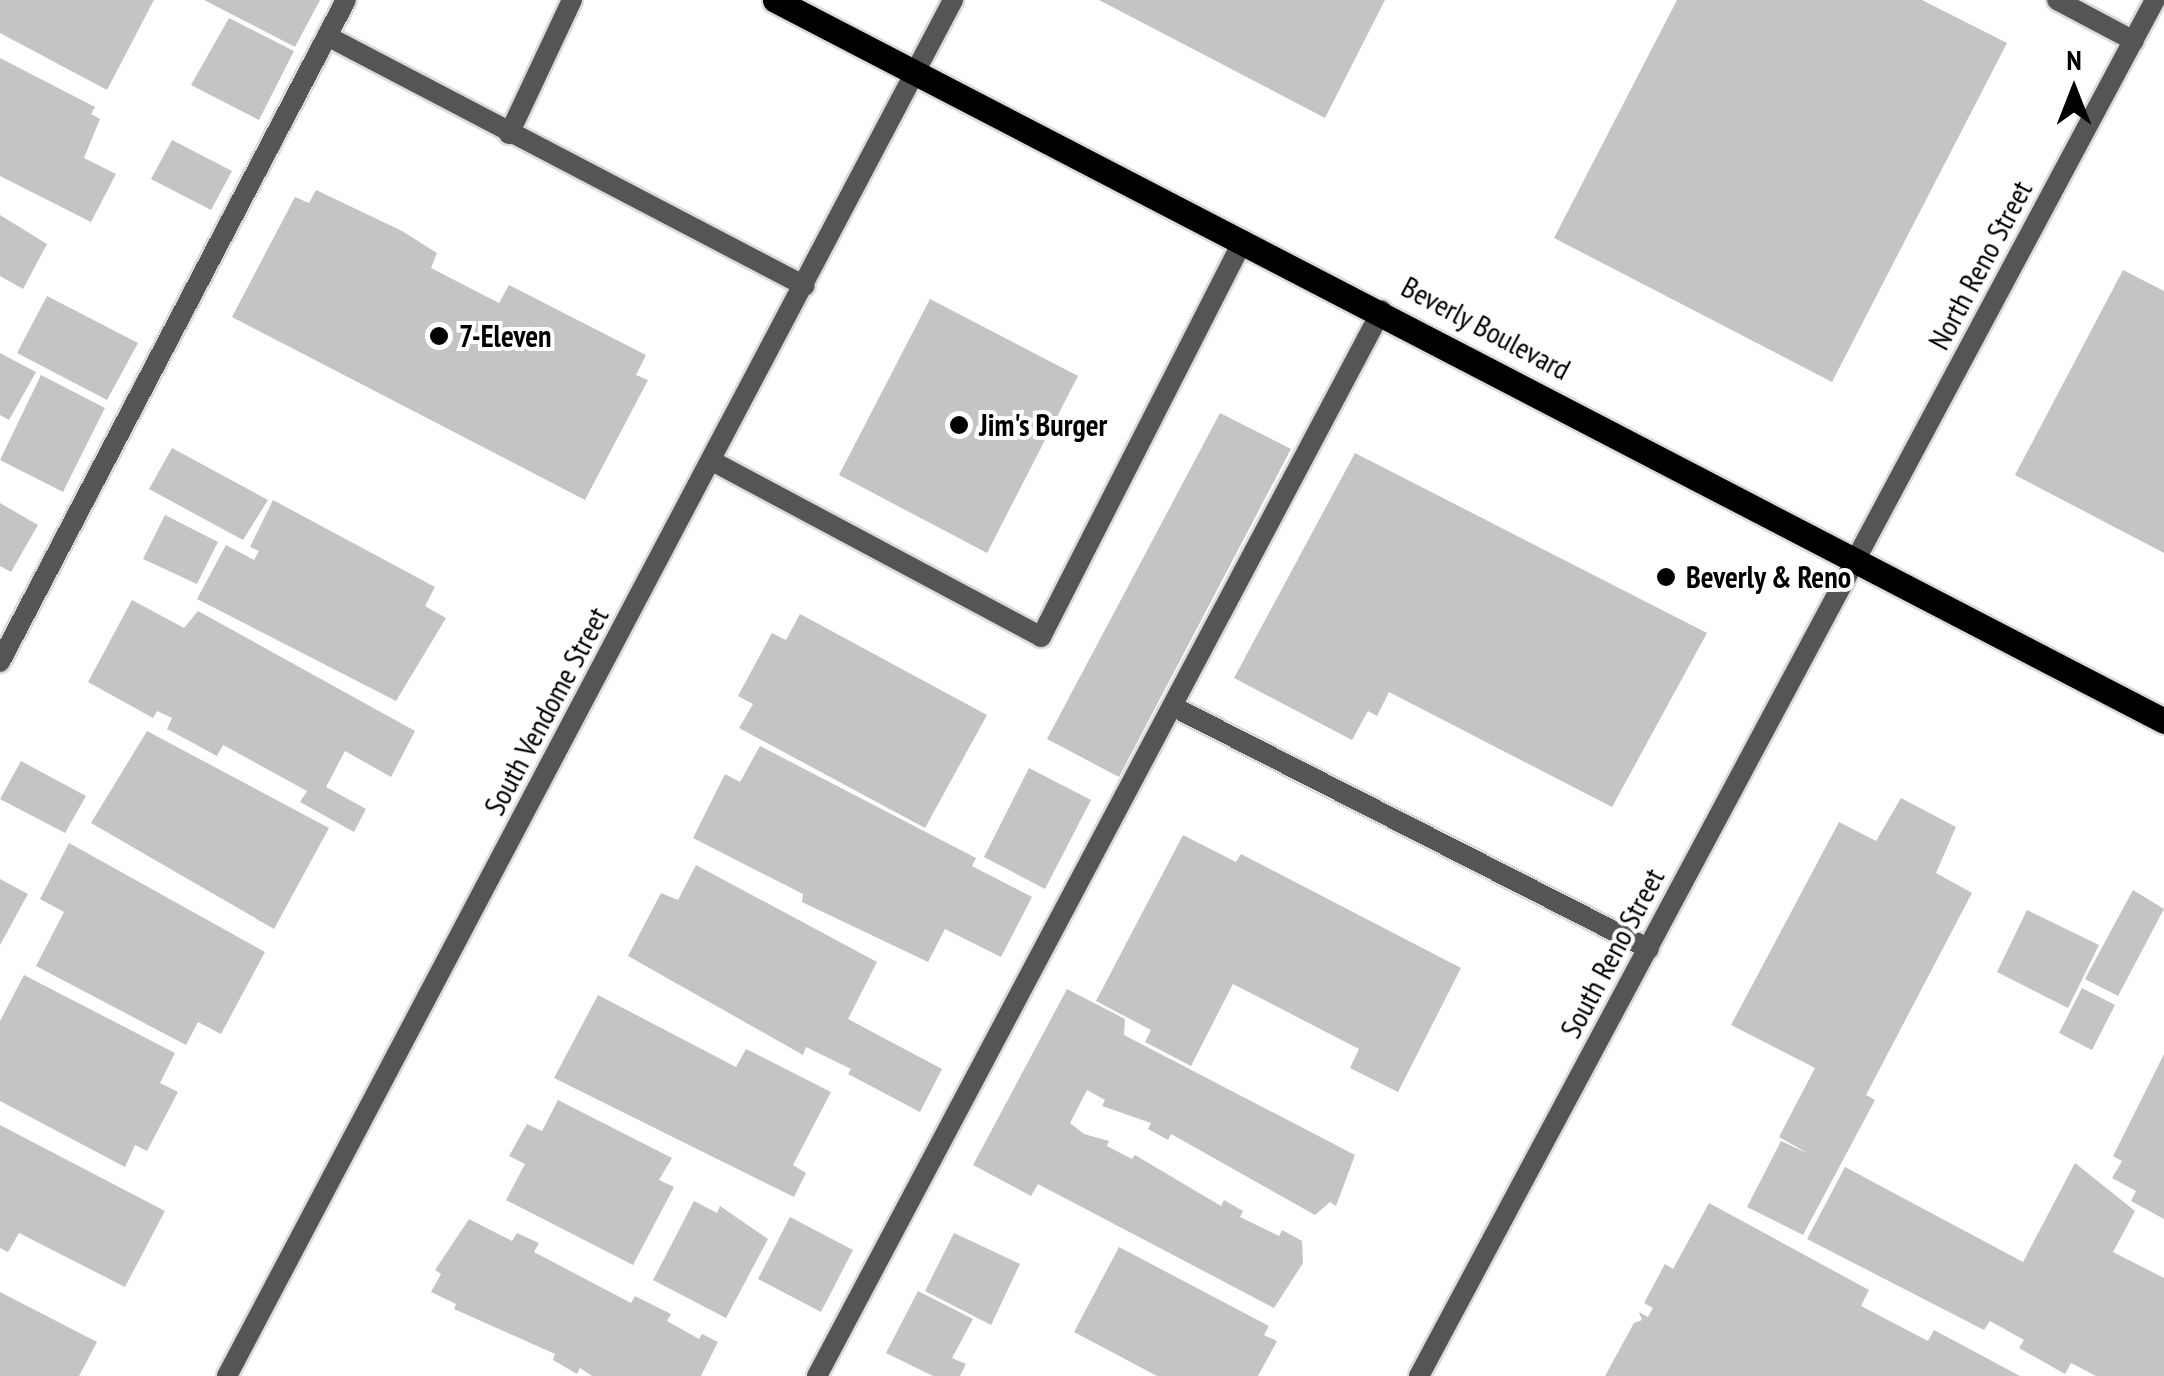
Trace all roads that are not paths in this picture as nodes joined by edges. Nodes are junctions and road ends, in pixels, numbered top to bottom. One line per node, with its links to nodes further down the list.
1 (346, 0): 7 (street)
2 (572, 0): 10 (street)
3 (775, 0): 9 (main road, Beverly Boulevard)
4 (953, 0): 9 (street, South Vendome Street)
5 (2057, 0): 8 (street)
6 (2155, 0): 8 (street, North Reno Street)
7 (327, 36): 10 (street); 16 (street)
8 (2134, 41): 15 (street, North Reno Street)
9 (914, 72): 11 (main road, Beverly Boulevard); 12 (street, South Vendome Street)
10 (509, 134): 12 (street)
11 (1244, 240): 13 (main road, Beverly Boulevard); 14 (street)
12 (806, 286): 14 (street, South Vendome Street)
13 (1382, 310): 15 (main road, Beverly Boulevard); 17 (street)
14 (712, 461): 20 (street, South Vendome Street)
15 (1857, 559): 18 (main road, Beverly Boulevard); 19 (street, South Reno Street)
16 (0, 662)
17 (1174, 708): 19 (street); 21 (street)
18 (2164, 720)
19 (1649, 948): 22 (street, South Reno Street)
20 (227, 1376)
21 (817, 1376)
22 (1419, 1376)

